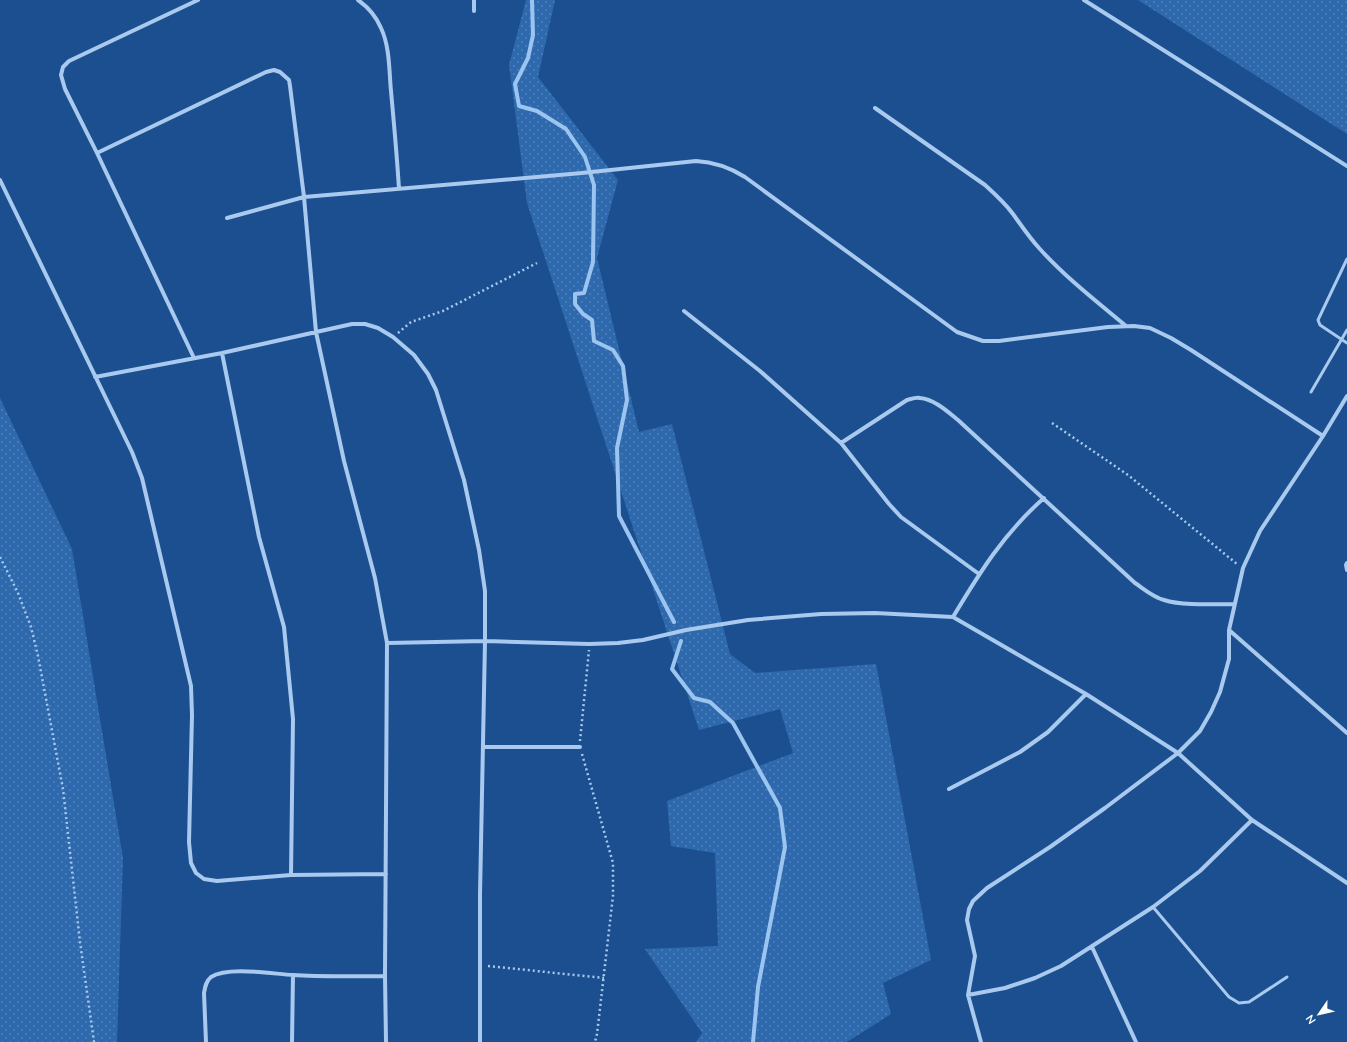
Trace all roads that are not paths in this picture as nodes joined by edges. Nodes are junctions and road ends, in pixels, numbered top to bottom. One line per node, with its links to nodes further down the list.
1 (198, 0): 7 (street)
2 (358, 0): 10 (street)
3 (474, 0): 5 (street)
4 (1084, 0): 8 (street)
5 (474, 11)
6 (875, 108): 15 (street)
7 (97, 152): 11 (street); 21 (street)
8 (1347, 166)
9 (0, 180): 22 (street)
10 (399, 189): 11 (street); 15 (street)
11 (304, 197): 12 (street); 17 (street)
12 (227, 218)
13 (1347, 259): 18 (lane)
14 (684, 311): 26 (street)
15 (1126, 326): 25 (street)
16 (1347, 330): 18 (lane)
17 (316, 332): 20 (street); 34 (street); 35 (street)
18 (1341, 340): 19 (lane); 23 (lane)
19 (1347, 343)
20 (222, 353): 21 (street); 44 (street)
21 (194, 358): 22 (street)
22 (95, 376): 44 (street)
23 (1311, 392)
24 (1347, 396): 25 (street)
25 (1323, 436): 31 (street)
26 (841, 443): 27 (street); 30 (street)
27 (1044, 498): 30 (street); 31 (street)
28 (1347, 563): 29 (street)
29 (1347, 570)
30 (979, 574): 32 (street)
31 (1235, 604): 33 (street)
32 (953, 617): 34 (street); 36 (street)
33 (1229, 630): 37 (street); 40 (street)
34 (485, 640): 35 (street); 39 (street)
35 (387, 643): 43 (street)
36 (1086, 694): 40 (street); 41 (street)
37 (1347, 733)
38 (580, 746): 39 (street)
39 (484, 747): 55 (street)
40 (1178, 753): 42 (street); 51 (street)
41 (949, 789)
42 (1252, 820): 45 (street); 46 (street)
43 (386, 874): 44 (street); 49 (street)
44 (291, 875)
45 (1347, 883)
46 (1153, 906): 47 (street); 50 (lane)
47 (1092, 947): 51 (street); 57 (street)
48 (293, 975): 49 (street); 52 (street); 53 (street)
49 (385, 976): 54 (street)
50 (1287, 977)
51 (968, 996): 56 (street)
52 (206, 1042)
53 (292, 1042)
54 (386, 1042)
55 (480, 1042)
56 (981, 1042)
57 (1136, 1042)

